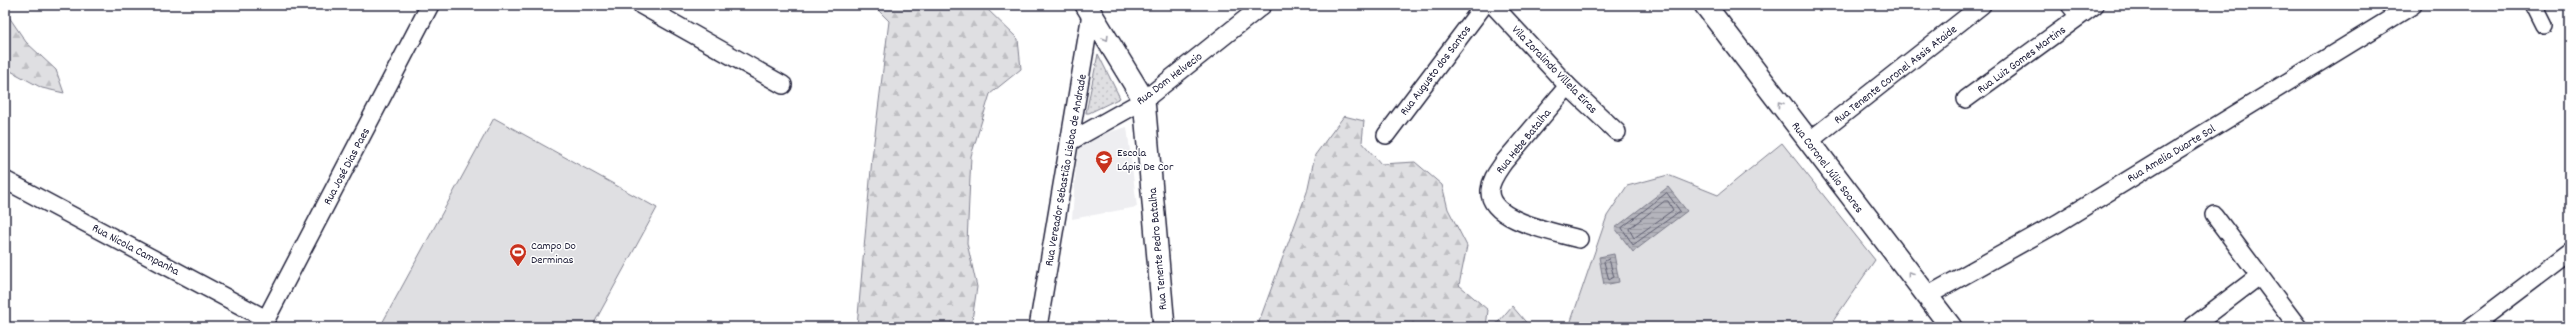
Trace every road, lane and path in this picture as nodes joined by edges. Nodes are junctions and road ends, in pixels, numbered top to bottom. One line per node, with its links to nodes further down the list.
1 (430, 5): 28 (street, Rua José Dias Paes)
2 (641, 5): 14 (street)
3 (1263, 5): 17 (street, Rua Dom Helvecio)
4 (1484, 5): 19 (street, Rua Augusto dos Santos)
5 (1493, 5): 15 (street, Vila Zoralindo Villela Eiras)
6 (1706, 5): 21 (street, Rua Coronel Júlio Soares, one-way to 6)
7 (1982, 5): 21 (street, Rua Tenente Coronel Assis Ataide)
8 (2095, 5): 12 (street, Rua Luiz Gomes Martins)
9 (2413, 5): 27 (street, Rua Amelia Duarte Sol)
10 (2534, 5): 13 (street)
11 (1089, 9): 17 (street, one-way to 17); 20 (street, Rua Vereador Sebastião Lisboa de Andrade)
12 (2075, 11): 16 (street, Rua Luiz Gomes Martins)
13 (2544, 25)
14 (783, 85)
15 (1568, 86): 18 (street, Vila Zoralindo Villela Eiras); 24 (street, Rua Hebe Batalha)
16 (1966, 99)
17 (1144, 100): 20 (street, Rua Dom Helvecio); 30 (street, Rua Tenente Pedro Batalha)
18 (1617, 132)
19 (1386, 136)
20 (1069, 142): 29 (street, Rua Vereador Sebastião Lisboa de Andrade)
21 (1808, 142): 27 (street, Rua Coronel Júlio Soares, one-way to 21)
22 (5, 180): 28 (street, Rua Nicola Campanha)
23 (2214, 215): 26 (street)
24 (1579, 239)
25 (2570, 252): 34 (street)
26 (2259, 276): 32 (street); 33 (street)
27 (1927, 296): 31 (street, Rua Coronel Júlio Soares)
28 (264, 323)
29 (1038, 327)
30 (1164, 327)
31 (1951, 327)
32 (2192, 327)
33 (2298, 327)
34 (2471, 327)

